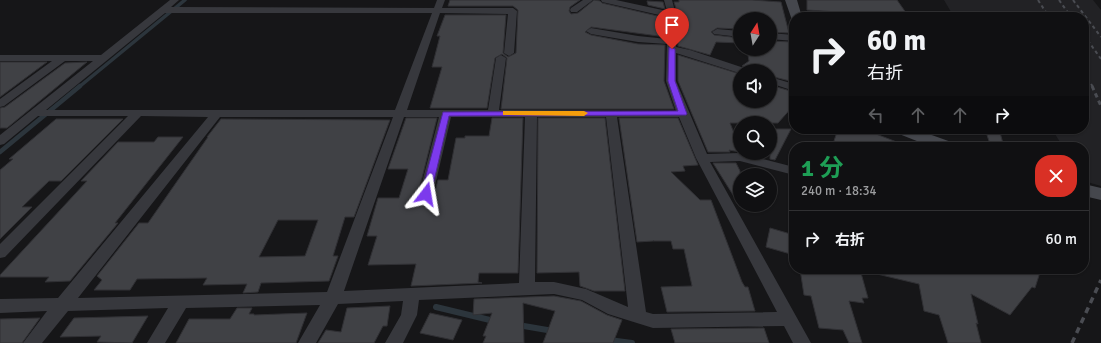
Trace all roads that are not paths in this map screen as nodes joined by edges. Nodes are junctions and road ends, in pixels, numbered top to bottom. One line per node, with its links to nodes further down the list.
1 (175, 0): 7 (street)
2 (589, 0): 8 (street)
3 (605, 0): 10 (street)
4 (668, 0): 10 (street)
5 (791, 0): 9 (street)
6 (440, 5): 7 (street); 27 (street); 31 (street)
7 (166, 10): 19 (street)
8 (574, 10)
9 (795, 12)
10 (672, 15): 16 (street)
11 (591, 31): 16 (street)
12 (717, 32): 13 (street)
13 (733, 33)
14 (777, 37): 15 (street)
15 (789, 38)
16 (672, 45): 20 (street); 32 (street)
17 (0, 58): 18 (street)
18 (63, 58): 19 (street); 23 (street)
19 (101, 58): 24 (street)
20 (733, 68)
21 (777, 82): 22 (street)
22 (789, 86)
23 (0, 104)
24 (43, 113): 25 (street); 34 (street)
25 (138, 113): 30 (street); 41 (street)
26 (446, 113): 27 (street); 31 (street); 39 (street)
27 (493, 113): 28 (street)
28 (531, 113): 29 (street); 42 (street)
29 (611, 113): 32 (street); 48 (street)
30 (216, 114): 31 (street); 47 (street)
31 (401, 114): 44 (street)
32 (683, 114): 36 (street)
33 (913, 134): 35 (street)
34 (0, 140)
35 (935, 142)
36 (702, 158): 37 (street); 49 (street)
37 (789, 170)
38 (1089, 191): 40 (street)
39 (426, 194)
40 (1101, 194)
41 (0, 253)
42 (527, 289): 43 (street); 48 (street)
43 (412, 295): 44 (street); 53 (street)
44 (333, 298): 45 (street); 52 (street)
45 (181, 302): 47 (street); 51 (street)
46 (0, 306): 47 (street)
47 (61, 306): 50 (street)
48 (638, 317): 49 (street)
49 (789, 319): 54 (street)
50 (32, 343)
51 (156, 343)
52 (307, 343)
53 (394, 343)
54 (802, 343)

